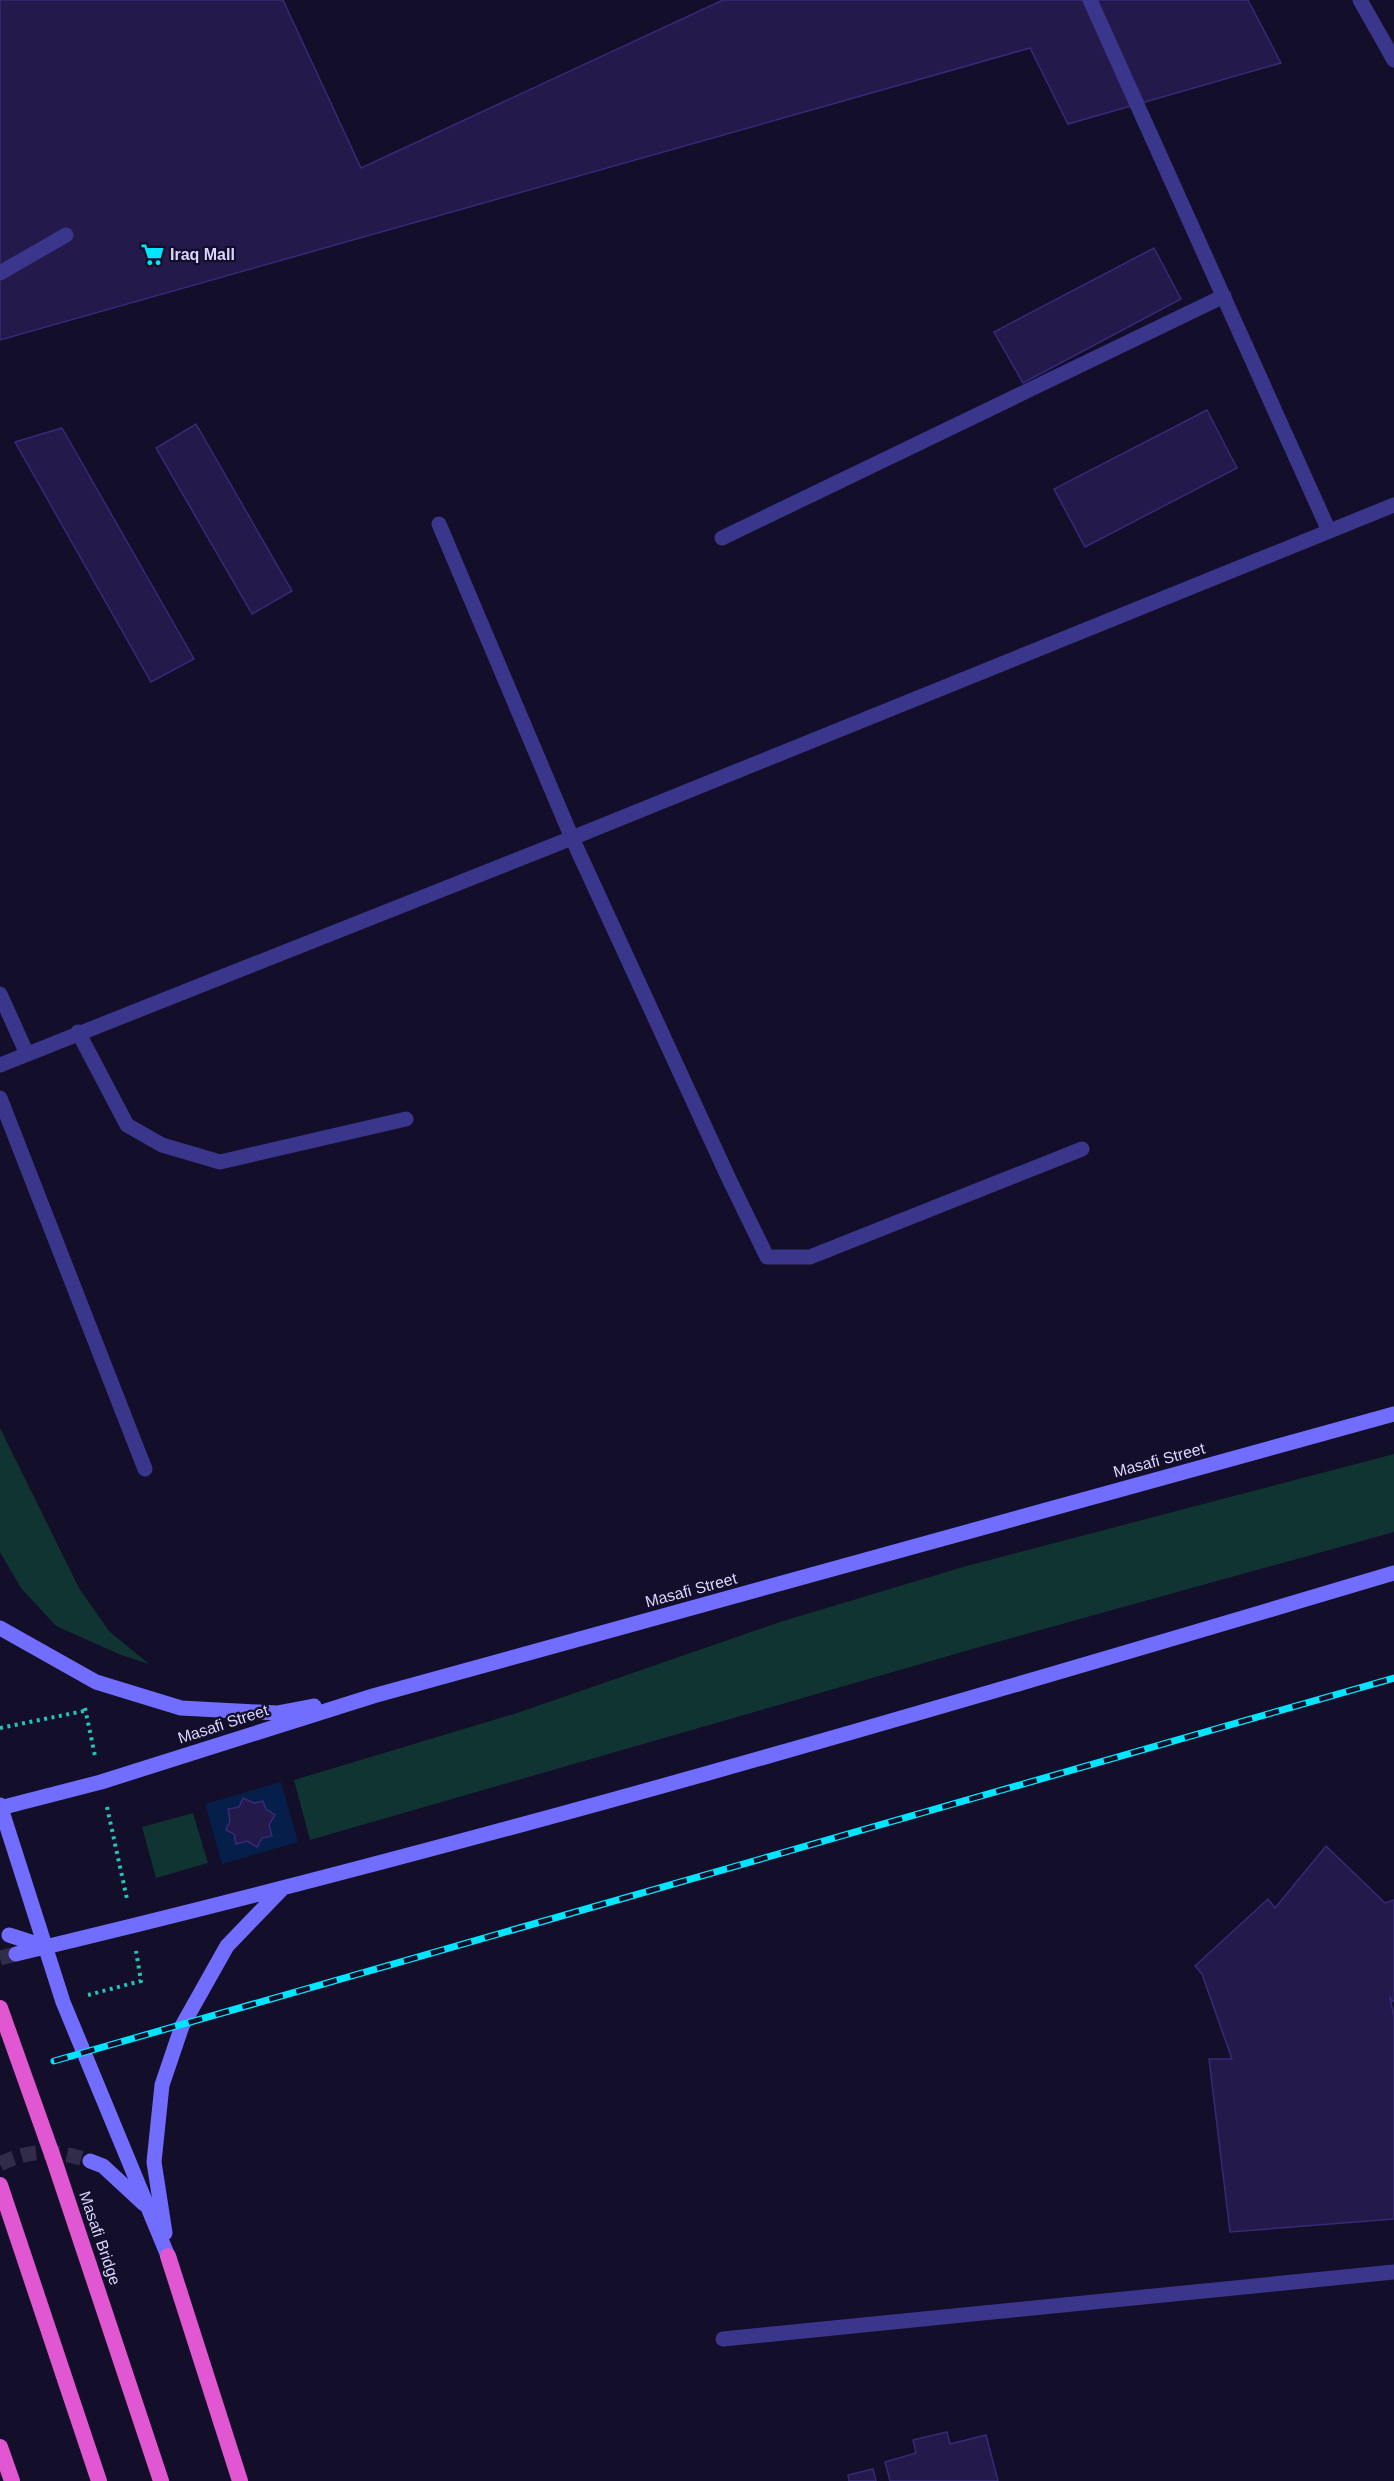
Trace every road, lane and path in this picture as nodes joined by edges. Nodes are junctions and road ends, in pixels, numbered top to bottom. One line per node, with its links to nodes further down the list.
1 (1090, 0): 6 (street)
2 (1360, 0): 3 (street)
3 (1394, 60)
4 (66, 235): 5 (street)
5 (0, 273)
6 (1224, 296): 9 (street); 10 (street)
7 (1394, 505): 9 (street)
8 (439, 524): 11 (street)
9 (1329, 531): 11 (street)
10 (722, 538)
11 (572, 838): 13 (street); 18 (street)
12 (0, 994): 14 (street)
13 (78, 1032): 14 (street); 17 (street)
14 (27, 1054): 15 (street)
15 (0, 1065)
16 (0, 1098): 20 (street)
17 (406, 1119)
18 (1082, 1149)
19 (1394, 1414): 24 (main road, Masafi Street)
20 (145, 1468)
21 (1394, 1573): 29 (main road)
22 (0, 1628): 23 (main road)
23 (96, 1682): 24 (main road); 25 (path)
24 (373, 1696): 27 (main road, Masafi Street)
25 (84, 1711): 26 (path); 27 (path)
26 (0, 1728)
27 (101, 1782): 28 (main road, Masafi Street); 30 (path)
28 (0, 1807): 32 (main road)
29 (281, 1890): 30 (main road); 39 (main road)
30 (132, 1925): 32 (main road); 34 (path)
31 (9, 1935): 32 (main road)
32 (46, 1947): 33 (main road); 34 (main road)
33 (16, 1954)
34 (63, 2002): 38 (main road)
35 (0, 2008): 45 (highway, Masafi Bridge)
36 (90, 2161): 38 (main road)
37 (0, 2185): 44 (highway)
38 (149, 2208): 39 (main road)
39 (168, 2256): 46 (highway)
40 (1394, 2272): 41 (street)
41 (723, 2339)
42 (0, 2447): 43 (highway)
43 (12, 2481)
44 (99, 2481)
45 (161, 2481)
46 (240, 2481)

